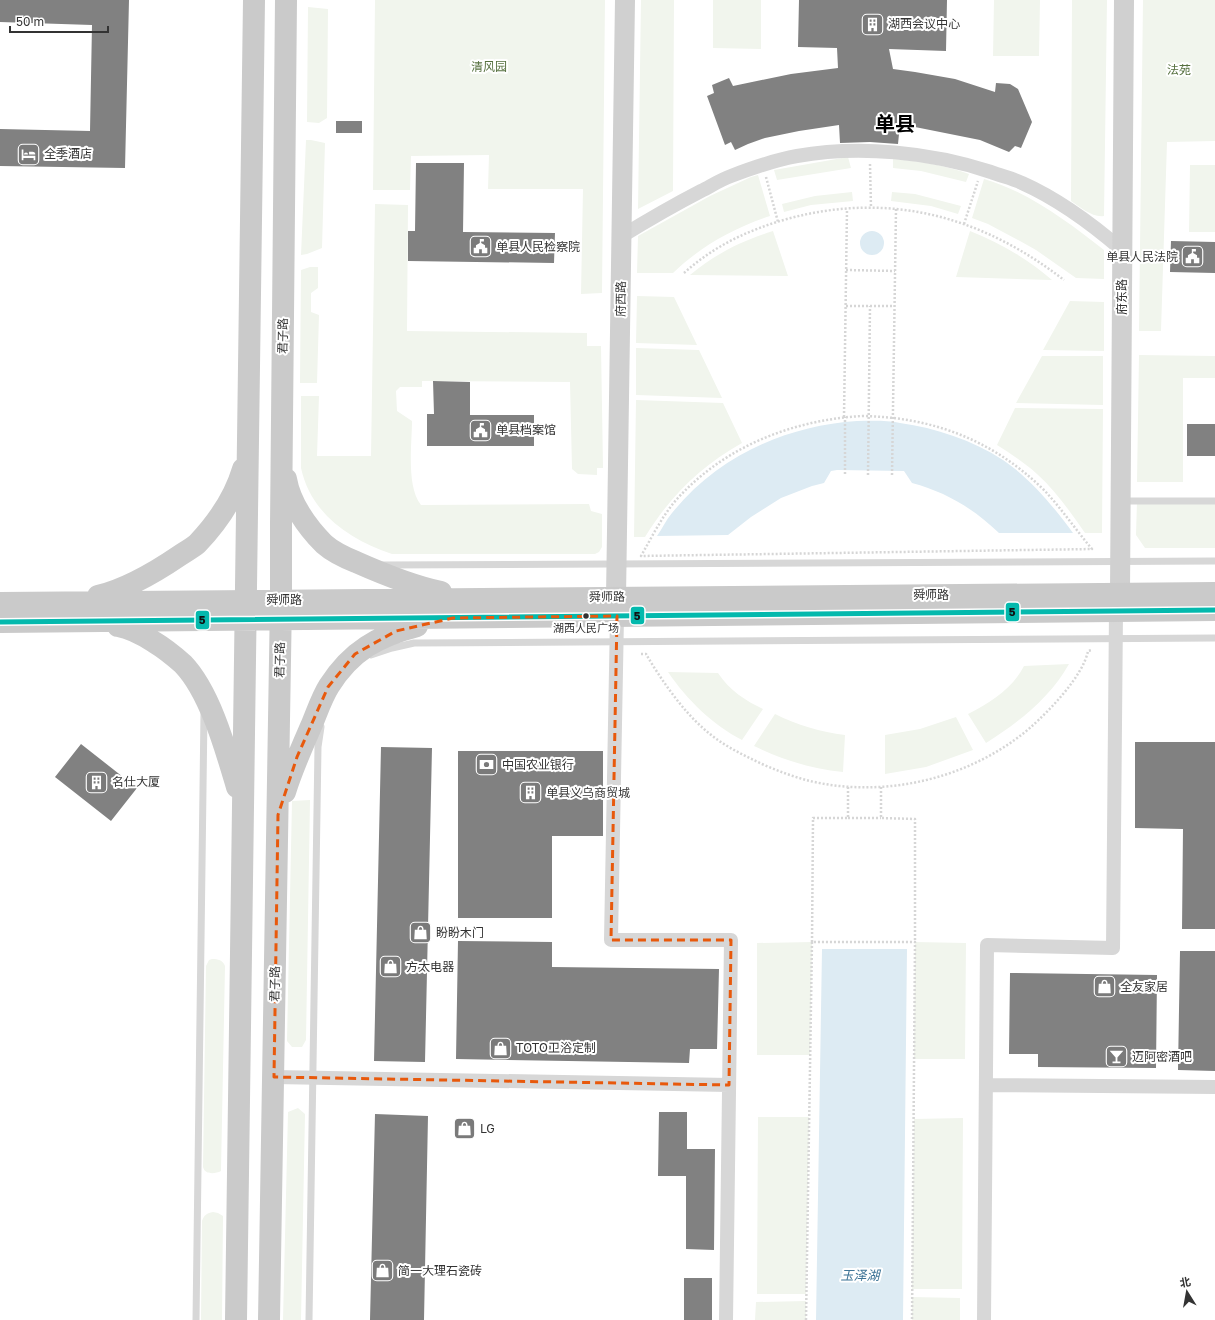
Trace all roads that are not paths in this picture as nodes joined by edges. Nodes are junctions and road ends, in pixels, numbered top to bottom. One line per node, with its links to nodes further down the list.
1 (254, 0): 8 (main road)
2 (286, 0): 7 (main road, 君子路)
3 (625, 0): 5 (street, 府西路)
4 (1124, 0): 6 (street, 府东路)
5 (622, 236): 6 (street); 18 (street, 府西路)
6 (1122, 250): 10 (street, 府东路)
7 (281, 451): 13 (main road); 19 (main road, 君子路)
8 (247, 454): 21 (main road); 22 (main road)
9 (1215, 501): 10 (lane)
10 (1121, 502): 12 (street, 府东路)
11 (1215, 561): 12 (lane)
12 (1120, 562): 13 (lane); 16 (street, 府东路)
13 (363, 565): 15 (main road)
14 (1215, 593): 16 (main road, 舜师路)
15 (477, 599): 18 (main road, 舜师路); 19 (main road, 舜师路)
16 (1118, 602): 18 (main road, 舜师路); 20 (main road, 舜师路); 36 (street)
17 (0, 603): 22 (main road, 舜师路)
18 (617, 607): 23 (main road, 舜师路); 35 (street)
19 (281, 610): 21 (main road, 舜师路); 23 (main road, 舜师路); 32 (main road, 君子路)
20 (1215, 610)
21 (245, 611): 22 (main road, 舜师路); 31 (main road)
22 (72, 612): 24 (main road, 舜师路); 29 (main road)
23 (453, 618): 27 (main road)
24 (0, 622)
25 (1215, 638): 26 (lane)
26 (364, 660)
27 (345, 671): 28 (lane); 32 (main road)
28 (333, 695)
29 (204, 697): 31 (main road); 38 (lane)
30 (324, 718): 34 (lane)
31 (242, 814): 39 (main road)
32 (278, 815): 33 (main road, 君子路)
33 (274, 1077): 34 (street); 40 (main road, 君子路)
34 (313, 1078): 35 (street); 41 (lane)
35 (729, 1085): 42 (street)
36 (986, 1085): 37 (street); 43 (street)
37 (1215, 1087)
38 (196, 1320)
39 (236, 1320)
40 (269, 1320)
41 (309, 1320)
42 (726, 1320)
43 (984, 1320)

